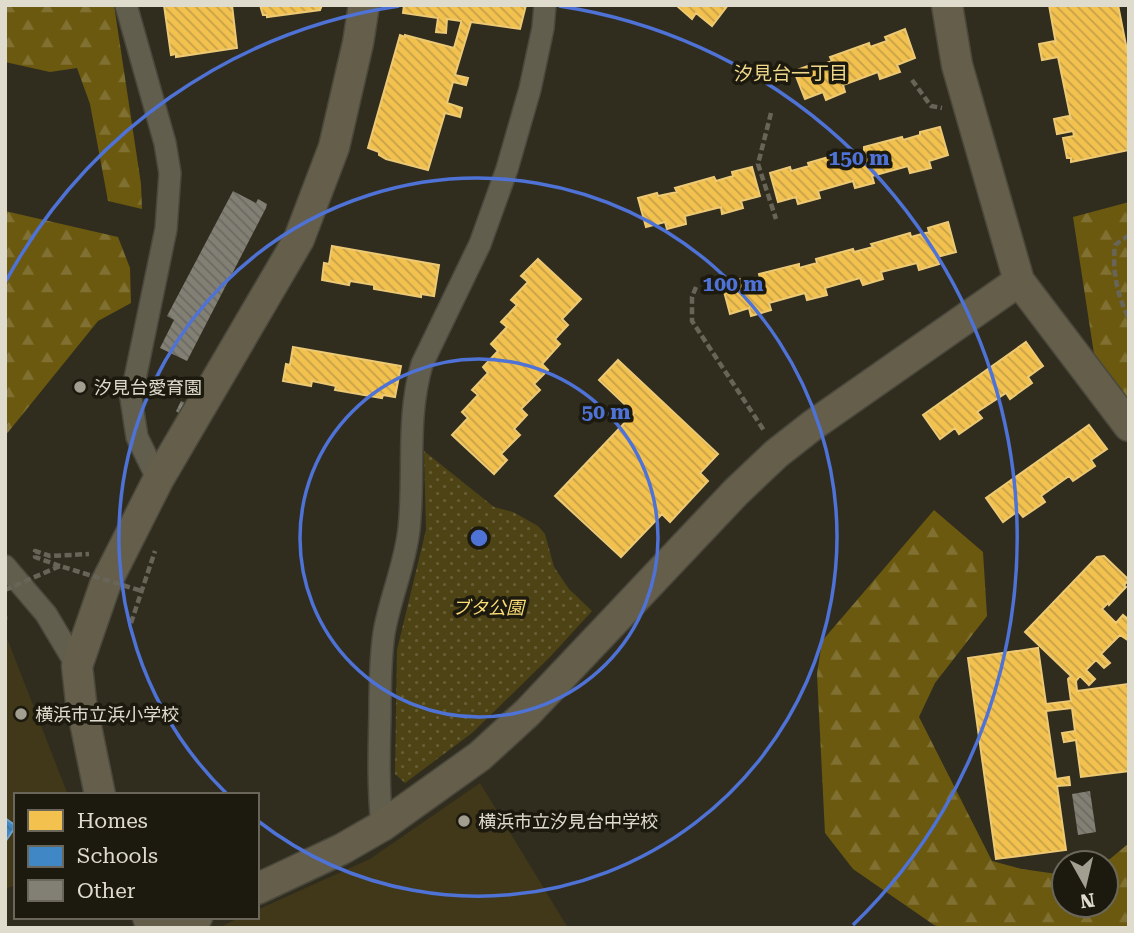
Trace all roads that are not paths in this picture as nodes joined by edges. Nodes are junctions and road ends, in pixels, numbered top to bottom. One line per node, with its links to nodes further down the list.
1 (126, 5): 7 (street)
2 (364, 5): 7 (street)
3 (545, 5): 11 (street)
4 (947, 5): 5 (street)
5 (1019, 281): 6 (street); 11 (street)
6 (1129, 426)
7 (158, 480): 9 (street)
8 (5, 566): 9 (street)
9 (77, 666): 10 (street)
10 (100, 793)
11 (382, 826): 12 (street)
12 (259, 888)
13 (193, 919): 14 (street)
14 (174, 928)

